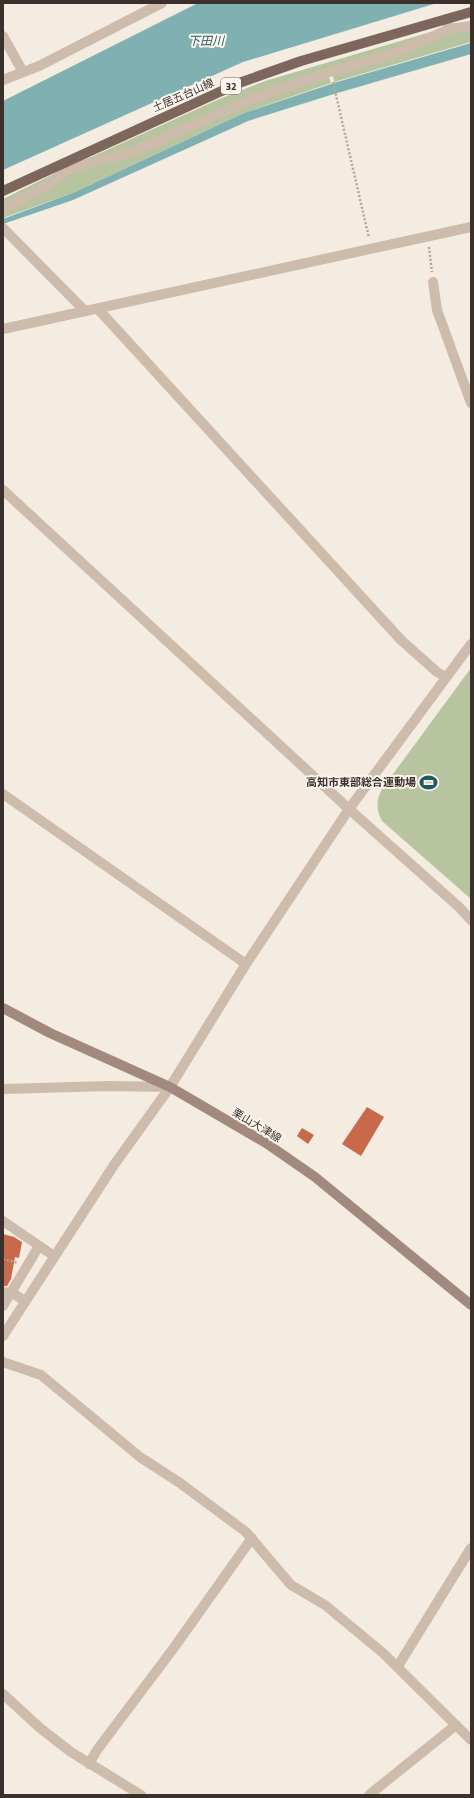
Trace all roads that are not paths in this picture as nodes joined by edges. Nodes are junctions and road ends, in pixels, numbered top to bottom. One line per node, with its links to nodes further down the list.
1 (162, 3): 7 (street)
2 (471, 12): 3 (main road, 土居五台山線 / 32)
3 (446, 19): 5 (street); 9 (main road, 土居五台山線 / 32)
4 (471, 26): 5 (street)
5 (449, 29): 9 (street)
6 (3, 36): 7 (street)
7 (23, 72): 8 (street)
8 (3, 80)
9 (68, 164): 10 (main road, 土居五台山線 / 32); 11 (street)
10 (3, 191)
11 (3, 209)
12 (471, 227): 15 (street)
13 (3, 228): 16 (street)
14 (433, 282): 18 (street)
15 (98, 309): 16 (street); 21 (street)
16 (85, 312): 17 (street)
17 (3, 329)
18 (471, 403)
19 (3, 490): 23 (street)
20 (471, 644): 21 (street)
21 (446, 677): 23 (street)
22 (3, 794): 25 (street)
23 (349, 808): 24 (street); 25 (street)
24 (471, 920)
25 (246, 964): 27 (street)
26 (3, 1008): 27 (main road, 栗山大津線)
27 (170, 1087): 28 (street); 31 (street); 34 (main road, 栗山大津線)
28 (3, 1089)
29 (3, 1221): 30 (street)
30 (39, 1246): 31 (street); 32 (street)
31 (54, 1256): 33 (street)
32 (7, 1293): 33 (street); 35 (street)
33 (25, 1301): 36 (street)
34 (471, 1305)
35 (3, 1306)
36 (3, 1336)
37 (3, 1362): 38 (street)
38 (252, 1538): 40 (street); 44 (street)
39 (471, 1548): 40 (street)
40 (398, 1666): 42 (street)
41 (3, 1694): 44 (street)
42 (456, 1725): 43 (street); 46 (street)
43 (471, 1740)
44 (89, 1764): 45 (street)
45 (141, 1795)
46 (369, 1795)

